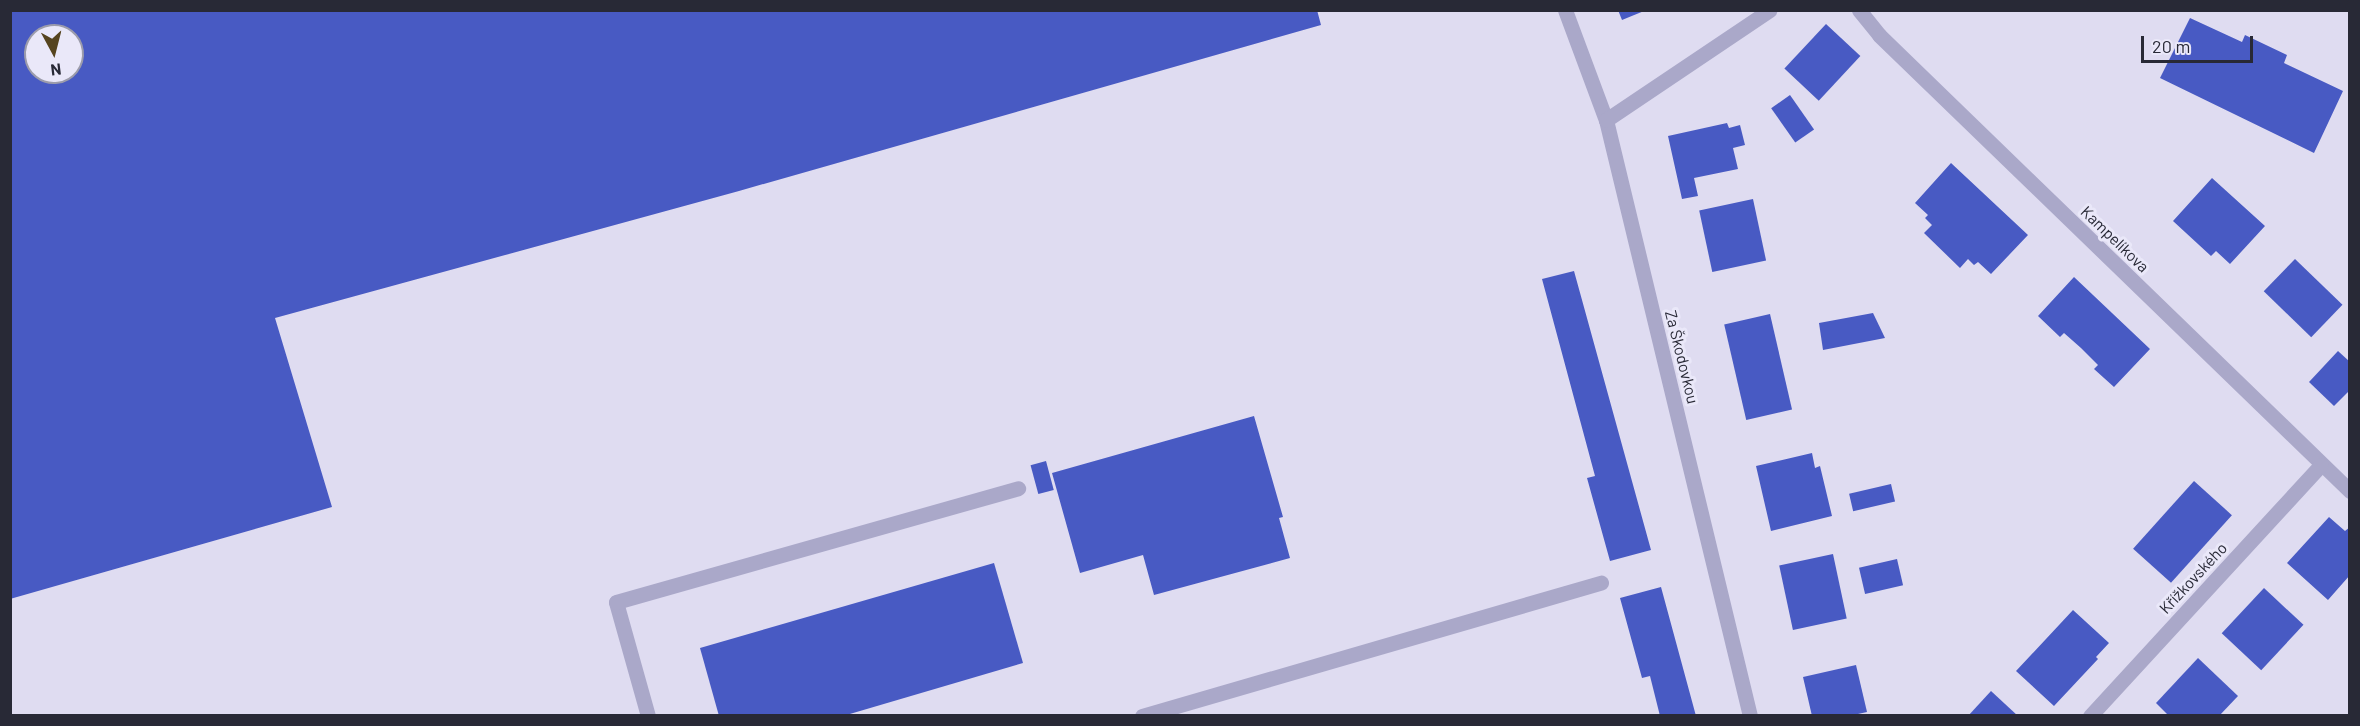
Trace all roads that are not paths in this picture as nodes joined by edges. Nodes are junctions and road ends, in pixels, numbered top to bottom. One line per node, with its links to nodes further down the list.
1 (1565, 10): 4 (street, Za Škodovkou)
2 (1770, 10): 4 (street)
3 (1859, 10): 5 (street, Kampelíkova)
4 (1606, 120): 11 (street, Za Škodovkou)
5 (2321, 465): 7 (street, Kampelíkova); 12 (street, Křížkovského)
6 (1018, 488): 9 (street)
7 (2349, 491)
8 (1601, 583): 10 (street)
9 (648, 716)
10 (1142, 716)
11 (1750, 716)
12 (2090, 716)

